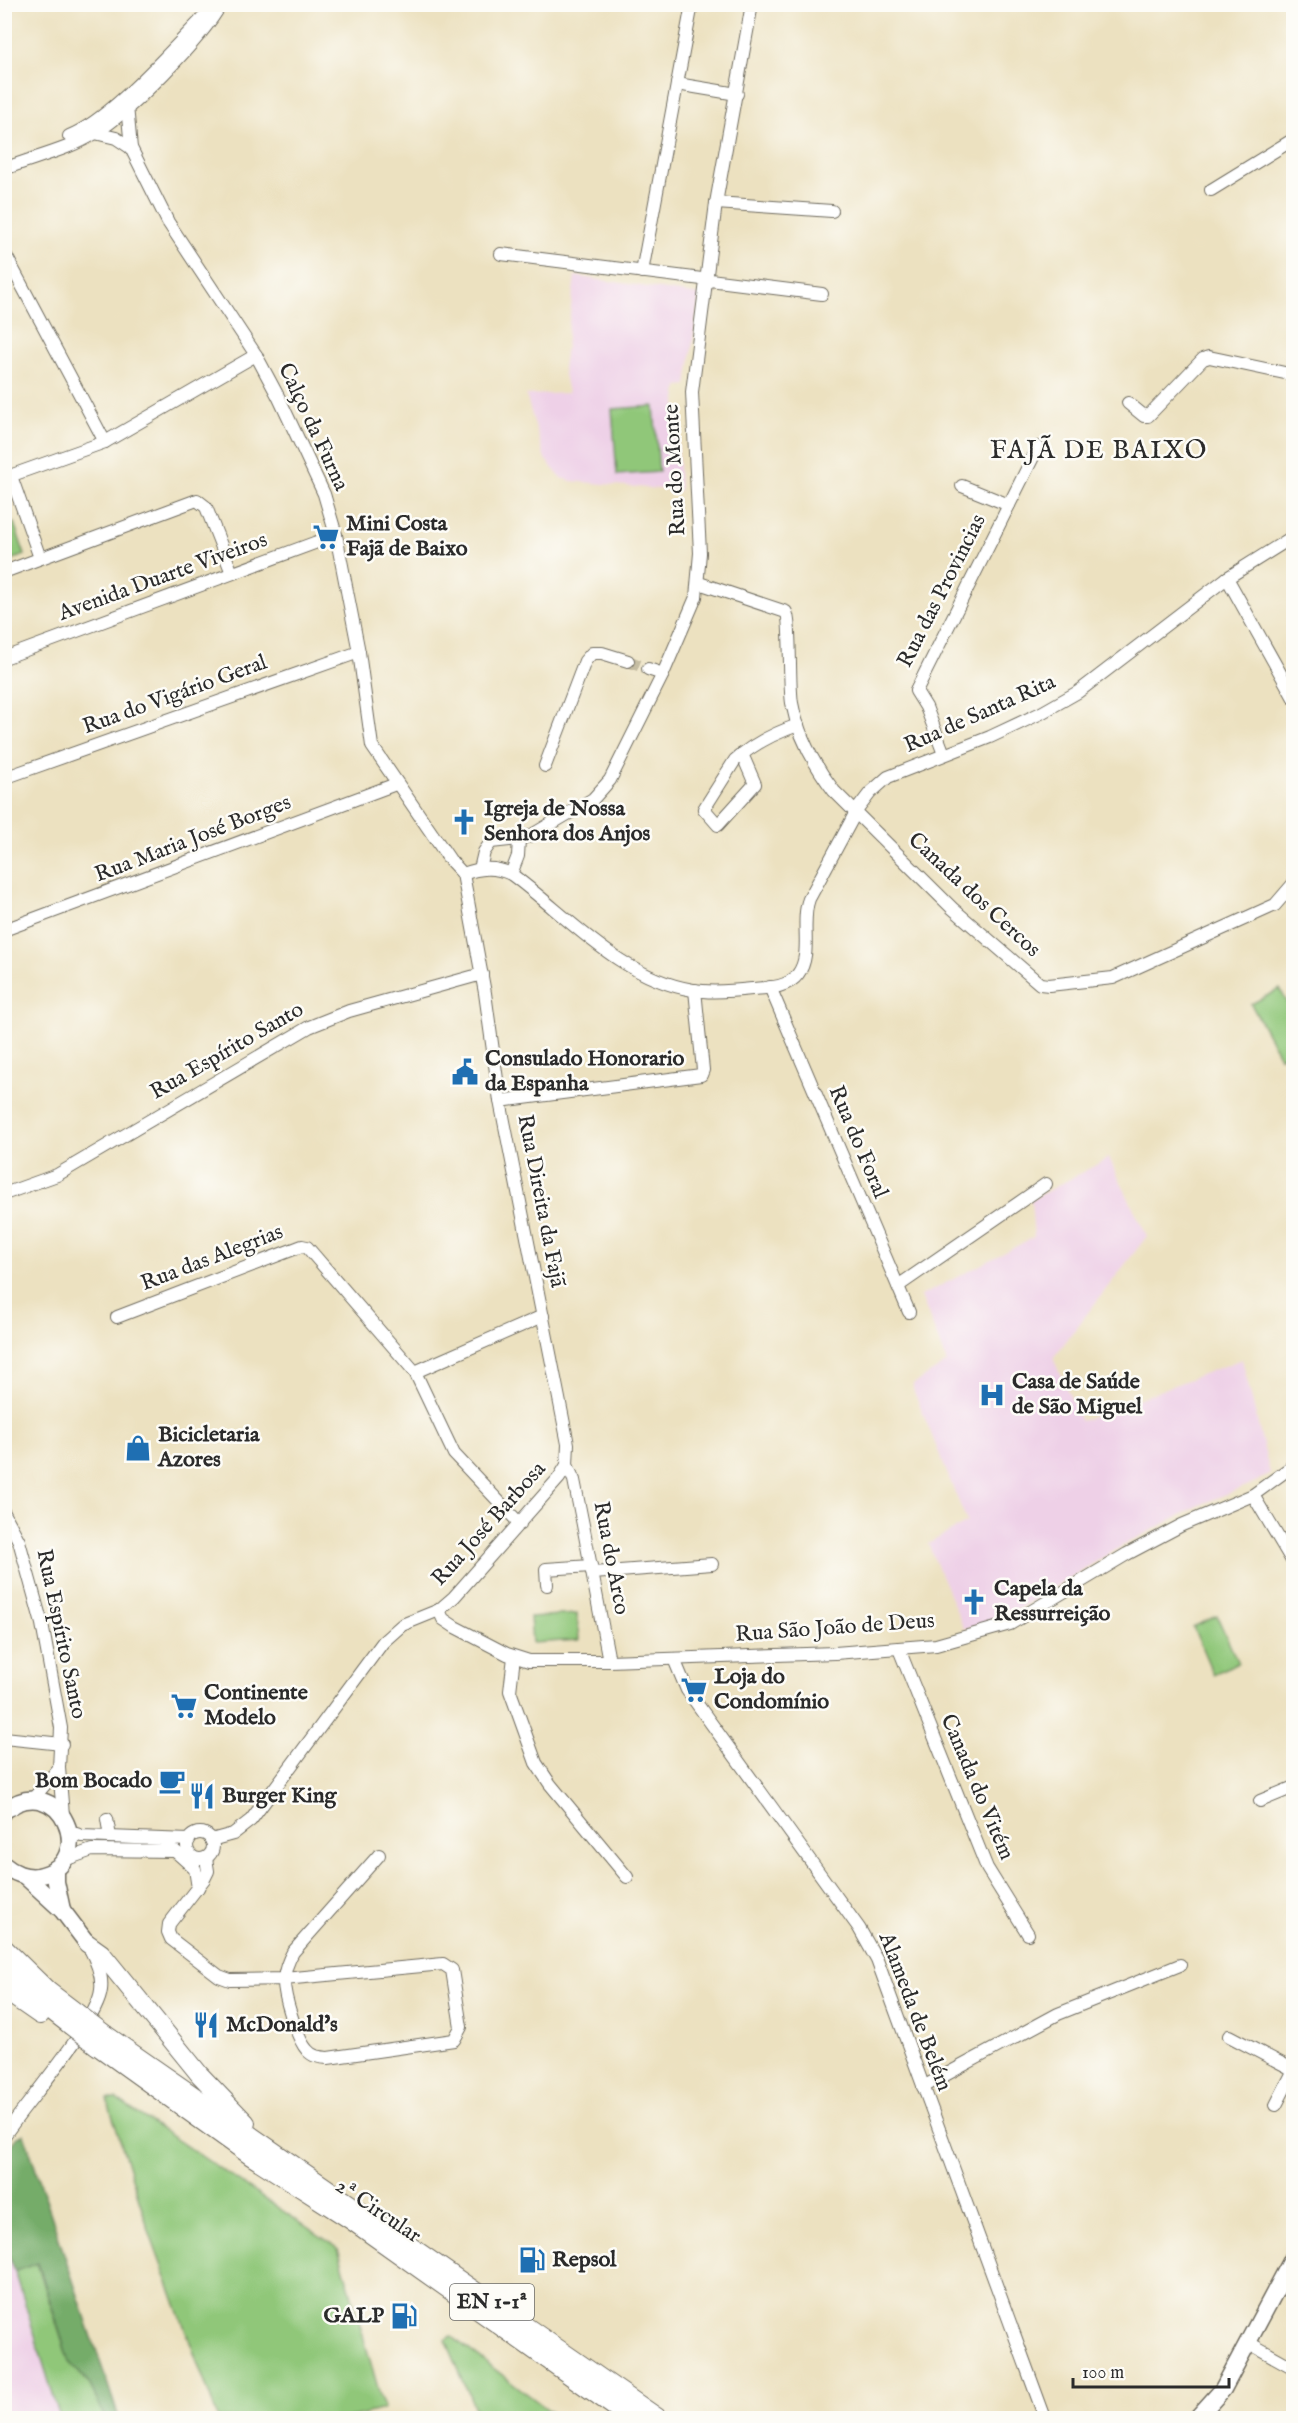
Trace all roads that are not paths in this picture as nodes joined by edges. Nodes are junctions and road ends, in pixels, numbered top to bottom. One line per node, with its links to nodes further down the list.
1 (692, 4): 4 (street)
2 (752, 4): 5 (street, Rua do Monte)
3 (220, 6): 6 (street)
4 (677, 84): 5 (street); 17 (street)
5 (736, 94): 13 (street, Rua do Monte)
6 (126, 102): 7 (street); 9 (street, Calço da Furna); 10 (street)
7 (95, 133): 9 (street); 11 (street)
8 (1293, 139): 12 (street)
9 (131, 148): 20 (street, Calço da Furna)
10 (4, 161)
11 (4, 169)
12 (1211, 190)
13 (716, 202): 14 (street); 18 (street, Rua do Monte)
14 (832, 211)
15 (4, 252): 23 (street)
16 (501, 254): 17 (street)
17 (642, 272): 18 (street)
18 (706, 282): 19 (street); 34 (street, Rua do Monte)
19 (822, 294)
20 (256, 355): 23 (street); 28 (street, Calço da Furna)
21 (1293, 375): 22 (street)
22 (1128, 403)
23 (105, 442): 25 (street)
24 (1038, 447): 27 (street, Rua das Provincias)
25 (8, 477): 30 (street)
26 (962, 486): 27 (street)
27 (1009, 505): 43 (street, Rua das Provincias)
28 (336, 535): 32 (street, Avenida Duarte Viveiros); 35 (street, Calço da Furna)
29 (1293, 536): 33 (street, Rua de Santa Rita)
30 (39, 558): 31 (street); 32 (street)
31 (4, 572)
32 (232, 573): 36 (street, Avenida Duarte Viveiros)
33 (1227, 578): 40 (street); 43 (street, Rua de Santa Rita)
34 (699, 583): 39 (street, Rua do Monte); 41 (street, Canada dos Cercos)
35 (359, 652): 45 (street, Rua do Vigário Geral); 46 (street, Calço da Furna)
36 (4, 658)
37 (628, 661): 44 (street)
38 (648, 669): 39 (street)
39 (663, 674): 48 (street, Rua do Monte)
40 (1293, 698)
41 (798, 725): 42 (street); 47 (street, Canada dos Cercos)
42 (742, 754): 42 (street)
43 (944, 754): 47 (street, Rua de Santa Rita)
44 (545, 766)
45 (4, 778)
46 (396, 784): 50 (street, Calço da Furna); 53 (street, Rua Maria José Borges)
47 (857, 810): 52 (street, Canada dos Cercos); 55 (street, Rua de Santa Rita)
48 (519, 839): 49 (street, Rua do Monte); 51 (street)
49 (480, 868): 50 (street); 51 (street)
50 (463, 874): 54 (street, Rua Direita da Fajã)
51 (511, 874): 56 (street)
52 (1293, 883)
53 (4, 930)
54 (482, 974): 57 (street, Rua Direita da Fajã); 59 (street, Rua Espírito Santo)
55 (770, 987): 56 (street); 60 (street, Rua do Foral)
56 (694, 990): 57 (street)
57 (501, 1101): 62 (street, Rua Direita da Fajã)
58 (1046, 1184): 60 (street)
59 (4, 1194)
60 (898, 1286): 61 (street, Rua do Foral)
61 (909, 1312)
62 (543, 1316): 64 (street); 65 (street, Rua Direita da Fajã)
63 (117, 1317): 64 (street, Rua das Alegrias)
64 (415, 1372): 69 (street)
65 (567, 1465): 69 (street, Rua José Barbosa); 72 (street, Rua do Arco)
66 (1293, 1465): 67 (street, Rua São João de Deus)
67 (1252, 1495): 71 (street); 75 (street, Rua São João de Deus)
68 (4, 1513): 80 (street, Rua Espírito Santo)
69 (520, 1524): 74 (street, Rua José Barbosa)
70 (712, 1564): 72 (street)
71 (1293, 1564)
72 (592, 1570): 73 (street); 78 (street, Rua do Arco)
73 (547, 1585)
74 (439, 1610): 76 (street, Rua São João de Deus); 90 (street)
75 (899, 1649): 77 (street, Rua São João de Deus); 99 (street, Canada do Vitém)
76 (514, 1657): 78 (street, Rua São João de Deus); 96 (street)
77 (674, 1659): 78 (street, Rua São João de Deus); 110 (street, Alameda de Belém)
78 (609, 1661)
79 (4, 1738): 80 (street)
80 (62, 1744): 81 (street, Rua Espírito Santo)
81 (58, 1768): 83 (street); 86 (street)
82 (1293, 1787): 84 (street)
83 (32, 1800): 85 (main road); 86 (main road)
84 (1260, 1801)
85 (7, 1808)
86 (63, 1815): 88 (main road)
87 (107, 1819): 89 (street)
88 (70, 1832): 89 (street); 94 (main road)
89 (110, 1837): 91 (street)
90 (212, 1840): 91 (street); 93 (street)
91 (184, 1846): 93 (street); 94 (street); 97 (street)
92 (379, 1855): 104 (street)
93 (206, 1858): 97 (street)
94 (60, 1864): 95 (main road); 98 (main road)
95 (12, 1871): 98 (main road)
96 (627, 1877)
97 (198, 1888): 104 (street)
98 (62, 1910): 100 (main road)
99 (1028, 1934)
100 (87, 1943): 112 (street); 113 (highway)
101 (4, 1948): 106 (highway, EN 1-1ª)
102 (1180, 1965): 110 (street)
103 (4, 1967): 106 (highway, EN 1-1ª)
104 (284, 1979): 104 (street)
105 (4, 1990): 106 (highway)
106 (71, 2024): 108 (highway, EN 1-1ª, bridge)
107 (1229, 2036): 109 (street)
108 (101, 2040): 113 (highway, 2ª Circular / EN 1-1ª); 117 (highway, 2ª Circular / EN 1-1ª)
109 (1293, 2070): 111 (street)
110 (922, 2087): 119 (street, Alameda de Belém)
111 (1276, 2105)
112 (4, 2136)
113 (265, 2145): 118 (highway, 2ª Circular / EN 1-1ª)
114 (1293, 2256): 115 (main road)
115 (1249, 2343): 116 (street); 120 (main road)
116 (1293, 2368)
117 (630, 2418)
118 (658, 2418)
119 (1045, 2418)
120 (1197, 2418)

